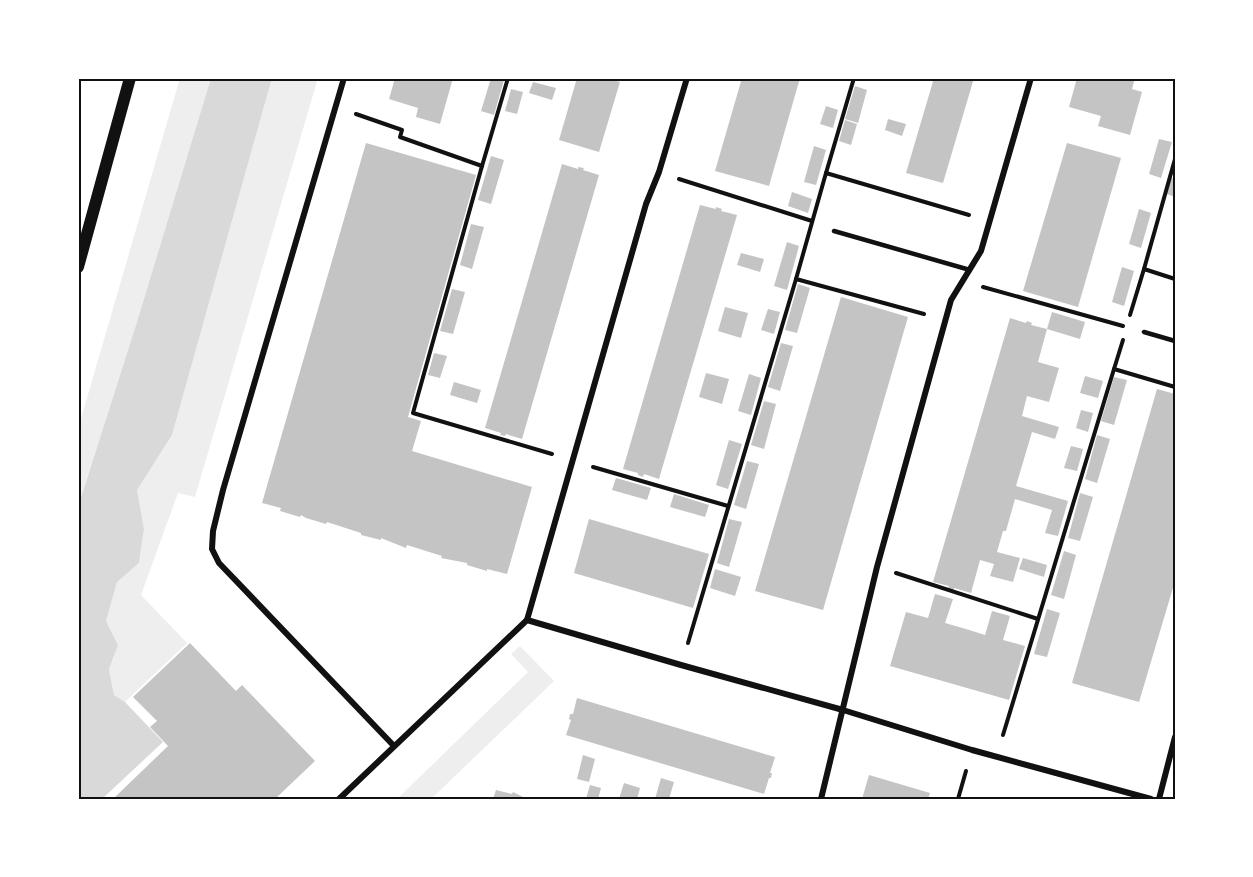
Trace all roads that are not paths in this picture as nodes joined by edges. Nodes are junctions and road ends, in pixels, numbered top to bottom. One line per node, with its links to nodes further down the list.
1 (130, 78): 6 (main road)
2 (344, 78): 13 (street)
3 (687, 78): 10 (street)
4 (1031, 78): 7 (street)
5 (834, 231): 7 (lane)
6 (78, 267)
7 (970, 270): 11 (street)
8 (1144, 333): 9 (lane)
9 (1175, 341)
10 (527, 620): 11 (street); 13 (street)
11 (843, 710): 15 (street); 16 (street)
12 (1175, 737): 17 (street)
13 (394, 746): 14 (street)
14 (339, 799)
15 (821, 799)
16 (1151, 799)
17 (1159, 799)

